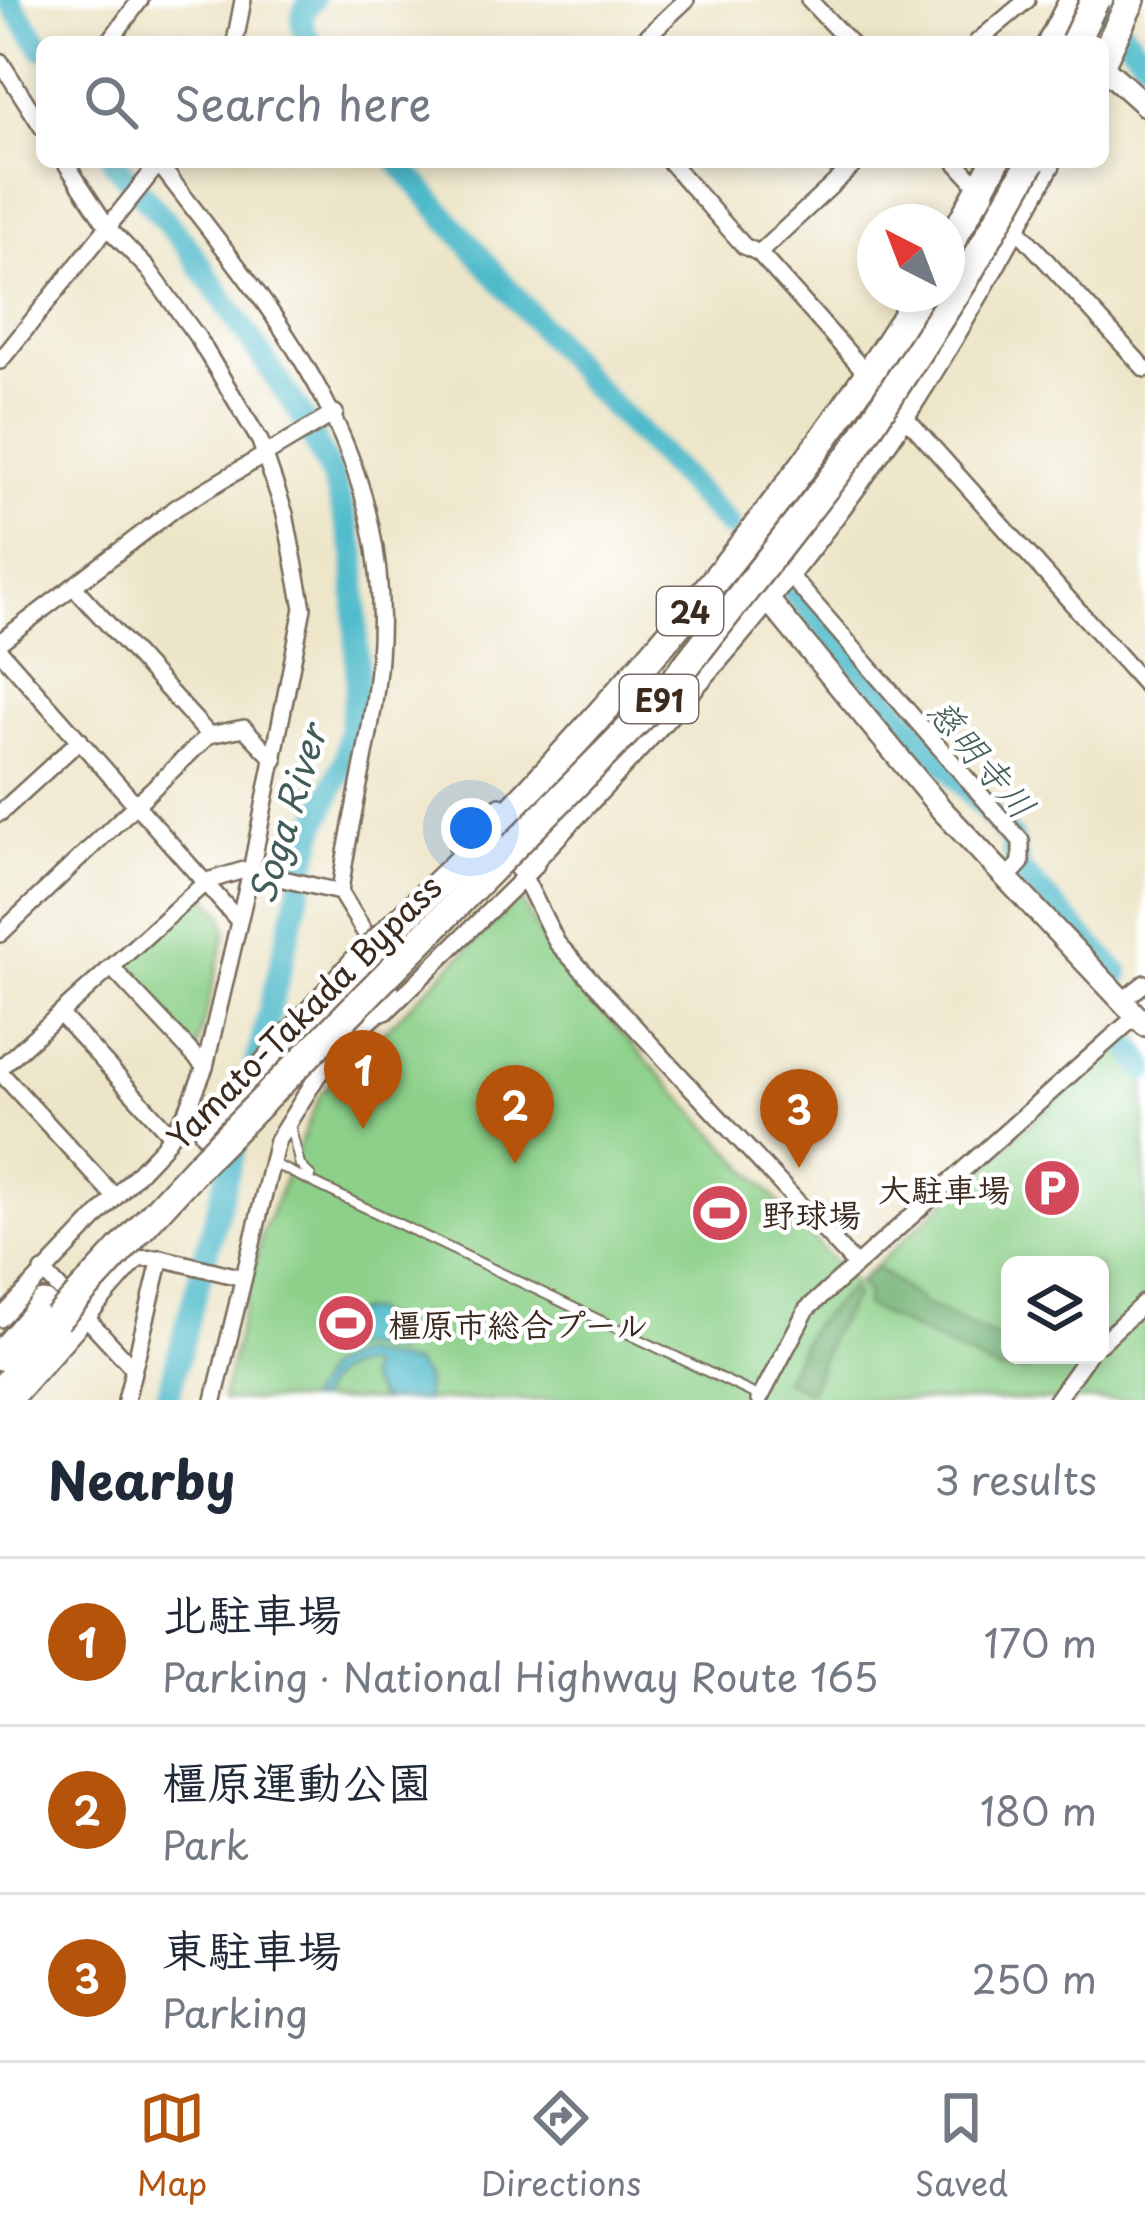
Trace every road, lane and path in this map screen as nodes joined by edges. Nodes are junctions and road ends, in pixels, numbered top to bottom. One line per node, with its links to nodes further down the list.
1 (140, 0): 8 (street)
2 (243, 0): 9 (street)
3 (686, 0): 10 (street)
4 (809, 0): 11 (street)
5 (1027, 0): 12 (street)
6 (1124, 2): 7 (highway)
7 (1081, 31)
8 (113, 36)
9 (237, 36)
10 (647, 36)
11 (843, 36)
12 (984, 36)
13 (0, 61): 16 (street)
14 (1109, 63): 15 (street)
15 (1145, 105)
16 (36, 118)
17 (70, 168): 29 (street)
18 (156, 168): 29 (street)
19 (164, 168): 39 (street)
20 (675, 168): 32 (street)
21 (850, 168): 32 (street)
22 (961, 168): 27 (street)
23 (991, 168): 27 (highway)
24 (1010, 168): 31 (highway)
25 (1028, 168): 72 (highway, Yamato-Takada Bypass / E91, bridge)
26 (1044, 168): 30 (highway, 24)
27 (981, 192): 28 (highway); 30 (street)
28 (965, 219)
29 (114, 222): 35 (street); 40 (street)
30 (1014, 222): 36 (street); 38 (highway, 24)
31 (965, 247)
32 (759, 253): 37 (street)
33 (908, 312): 37 (highway, 24)
34 (926, 312): 69 (highway, Yamato-Takada Bypass / E91)
35 (0, 361)
36 (1145, 369)
37 (870, 371): 38 (street); 46 (highway, 24)
38 (904, 410): 41 (highway, 24); 47 (street)
39 (335, 413): 40 (street); 57 (street)
40 (272, 451): 42 (street); 50 (street)
41 (785, 570): 43 (highway, 24); 53 (street)
42 (75, 587): 44 (street); 48 (street)
43 (765, 596): 53 (street); 55 (highway, 24)
44 (0, 642)
45 (0, 651): 49 (street)
46 (657, 652): 59 (street); 69 (highway, 24, bridge)
47 (1145, 685)
48 (209, 735): 50 (street); 51 (street)
49 (80, 740): 51 (street); 52 (street)
50 (274, 760): 54 (street)
51 (138, 804): 56 (street); 60 (street)
52 (0, 813)
53 (1014, 871): 65 (street)
54 (254, 872): 56 (street); 57 (street); 58 (street)
55 (523, 872): 63 (street); 72 (highway, 24, bridge); 76 (street)
56 (207, 881): 58 (street); 61 (street)
57 (337, 891): 59 (street)
58 (238, 920): 66 (street)
59 (368, 932): 63 (street)
60 (0, 934)
61 (111, 967): 64 (street); 66 (street)
62 (1145, 982): 65 (street)
63 (397, 1002): 68 (street)
64 (60, 1014): 67 (street); 70 (street)
65 (1135, 1014): 76 (street)
66 (205, 1067): 70 (street)
67 (0, 1070): 74 (street)
68 (290, 1114): 71 (street); 73 (lane)
69 (208, 1131): 80 (highway, Yamato-Takada Bypass / E91)
70 (171, 1135): 74 (street)
71 (271, 1163): 73 (lane); 78 (street)
72 (199, 1165): 80 (highway, Yamato-Takada Bypass / E91, bridge)
73 (316, 1181): 87 (lane)
74 (115, 1197): 77 (street)
75 (164, 1258): 78 (street); 80 (street); 85 (street)
76 (854, 1263): 87 (street)
77 (43, 1271): 80 (street); 81 (street)
78 (240, 1277): 90 (street)
79 (1145, 1302): 82 (street)
80 (62, 1313): 83 (highway); 85 (street); 86 (highway); 88 (street)
81 (0, 1319)
82 (1109, 1336)
83 (0, 1353)
84 (1082, 1364): 91 (street)
85 (133, 1368): 89 (street)
86 (0, 1389)
87 (760, 1398)
88 (14, 1400)
89 (126, 1400)
90 (214, 1400)
91 (1056, 1400)

